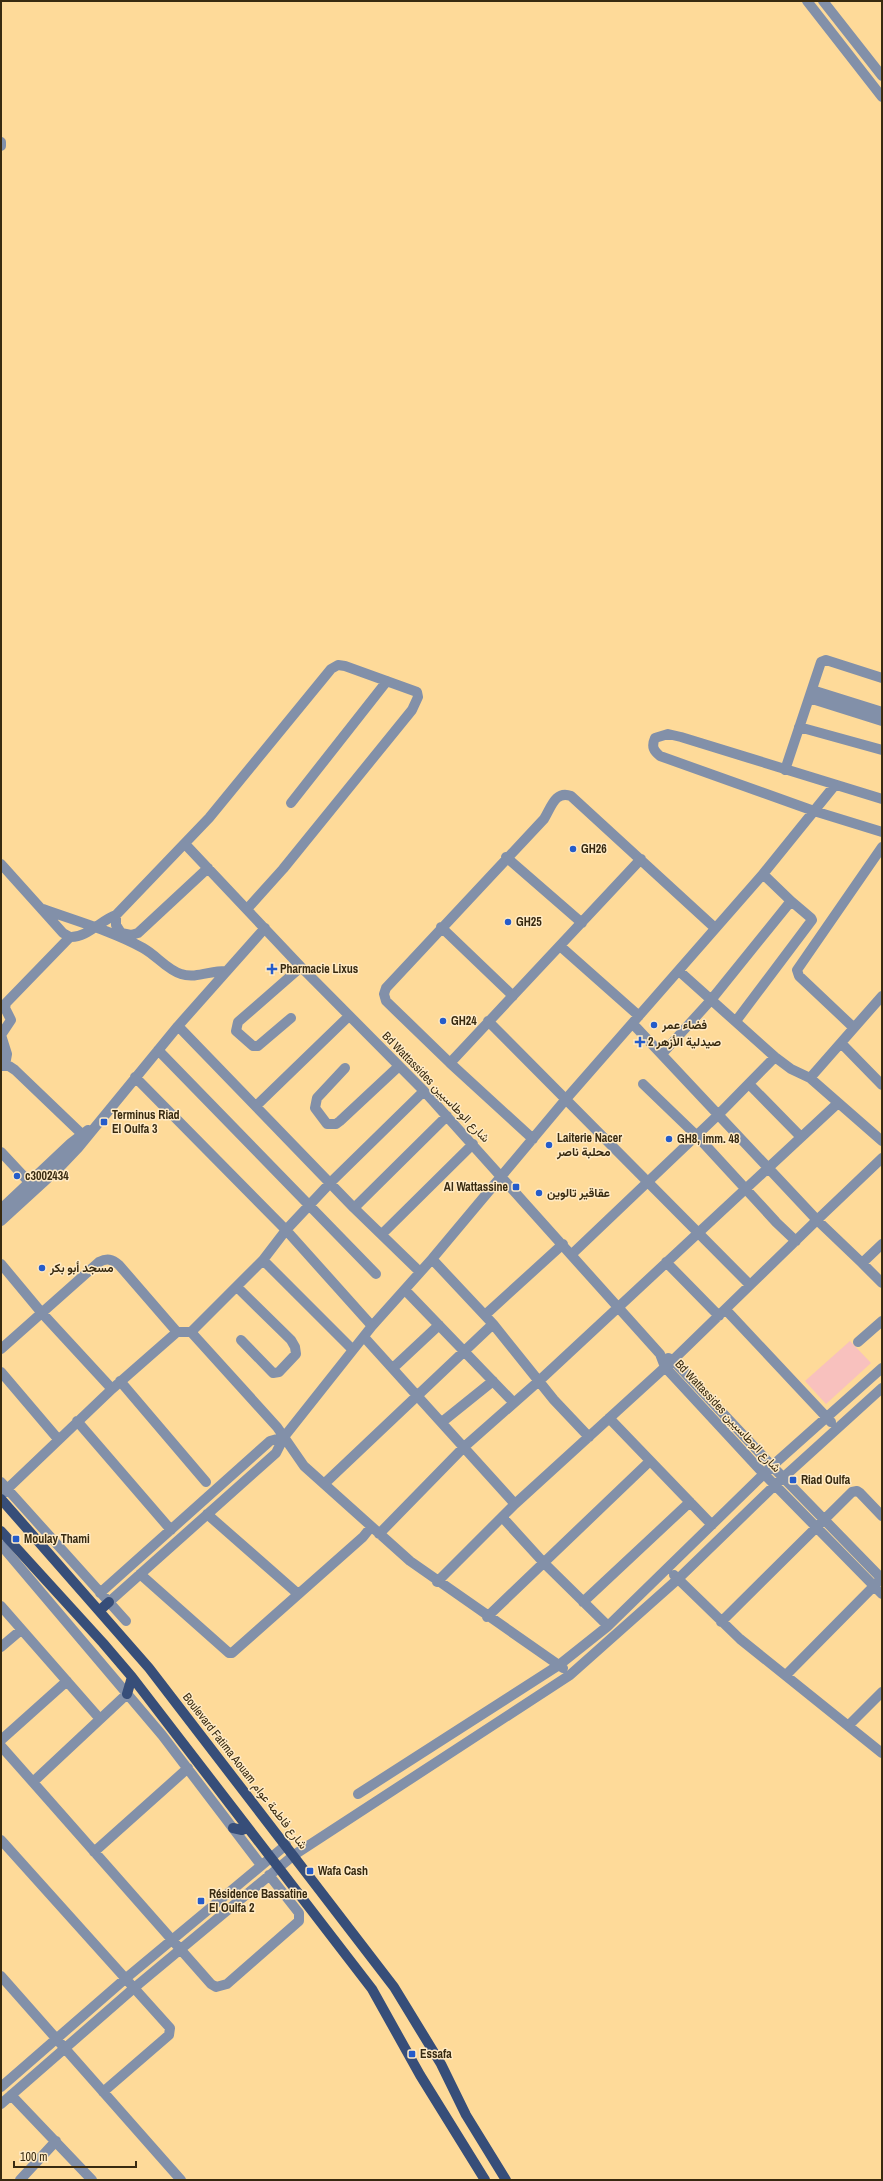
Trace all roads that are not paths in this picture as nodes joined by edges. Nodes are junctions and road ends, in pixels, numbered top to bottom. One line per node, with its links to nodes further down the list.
1 (807, 1): 4 (street)
2 (823, 1): 3 (street)
3 (882, 76)
4 (882, 97)
5 (1, 142): 6 (street)
6 (1, 146)
7 (882, 678): 9 (street)
8 (388, 681): 17 (street); 20 (street); 29 (street)
9 (810, 694): 10 (street); 11 (street); 12 (street)
10 (882, 712)
11 (882, 721)
12 (799, 727): 13 (street); 14 (street)
13 (882, 750)
14 (785, 770): 15 (street); 18 (street)
15 (835, 784): 16 (street); 18 (street)
16 (882, 799)
17 (291, 803)
18 (814, 811): 19 (street); 26 (street)
19 (882, 832)
20 (185, 844): 25 (street, Bd Wattassides شارع الوطاسيين); 30 (street)
21 (882, 847): 50 (street)
22 (506, 857): 23 (street); 31 (street); 33 (street)
23 (641, 859): 31 (street); 35 (street)
24 (1, 864): 28 (street)
25 (208, 868): 29 (street, Bd Wattassides شارع الوطاسيين); 30 (street)
26 (763, 874): 27 (street); 35 (street)
27 (791, 901): 43 (street); 48 (street)
28 (41, 909): 32 (street); 36 (street)
29 (247, 909): 34 (street, Bd Wattassides شارع الوطاسيين)
30 (116, 915): 32 (street)
31 (582, 923): 37 (street)
32 (95, 927): 36 (street); 39 (street)
33 (441, 927): 41 (street); 55 (street)
34 (265, 928): 38 (street, Bd Wattassides شارع الوطاسيين); 39 (street)
35 (715, 928): 40 (street)
36 (70, 937): 56 (street)
37 (560, 946): 41 (street); 46 (street)
38 (301, 967): 44 (street, Bd Wattassides شارع الوطاسيين); 45 (street)
39 (227, 971): 49 (street)
40 (679, 971): 43 (street); 46 (street)
41 (513, 996): 47 (street)
42 (882, 996): 50 (street)
43 (711, 1000): 48 (street); 53 (street)
44 (349, 1016): 57 (street, Bd Wattassides شارع الوطاسيين); 67 (street)
45 (291, 1018)
46 (636, 1020): 53 (street); 65 (street)
47 (488, 1021): 55 (street); 65 (street)
48 (736, 1021): 54 (street)
49 (178, 1026): 52 (street); 67 (street)
50 (853, 1027): 51 (street)
51 (841, 1043): 60 (street); 63 (street)
52 (158, 1050): 59 (street); 84 (street)
53 (662, 1054): 68 (street)
54 (775, 1057): 60 (street); 62 (street)
55 (450, 1063): 73 (street)
56 (3, 1066): 70 (street)
57 (399, 1066): 58 (street); 64 (street, Bd Wattassides شارع الوطاسيين)
58 (345, 1068)
59 (135, 1077): 70 (street); 89 (street)
60 (810, 1078): 66 (street)
61 (643, 1084): 71 (street)
62 (749, 1084): 68 (street); 72 (street)
63 (882, 1085)
64 (424, 1091): 69 (street, Bd Wattassides شارع الوطاسيين); 81 (street)
65 (566, 1099): 73 (street); 82 (street)
66 (838, 1103): 72 (street); 74 (street)
67 (256, 1106): 81 (street)
68 (718, 1115): 71 (street); 78 (street)
69 (447, 1116): 75 (street, Bd Wattassides شارع الوطاسيين); 85 (street)
70 (84, 1136): 80 (street); 88 (street)
71 (697, 1136): 82 (street); 83 (street)
72 (802, 1137): 78 (street)
73 (533, 1139): 79 (street)
74 (882, 1141)
75 (473, 1144): 79 (street, Bd Wattassides شارع الوطاسيين); 91 (street)
76 (1, 1152): 80 (street)
77 (882, 1158): 87 (street)
78 (768, 1168): 83 (street); 87 (street)
79 (502, 1176): 93 (street, Bd Wattassides شارع الوطاسيين); 96 (street)
80 (29, 1182): 86 (street)
81 (331, 1182): 84 (street); 85 (street)
82 (648, 1183): 90 (street); 95 (street)
83 (746, 1188): 90 (street); 92 (street)
84 (310, 1204): 89 (street); 102 (street)
85 (354, 1208): 91 (street)
86 (1, 1209)
87 (817, 1220): 92 (street); 99 (street)
88 (1, 1221)
89 (286, 1230): 97 (street); 114 (street)
90 (698, 1232): 98 (street); 104 (street)
91 (382, 1234): 101 (street)
92 (796, 1241): 104 (street)
93 (563, 1244): 95 (street, Bd Wattassides شارع الوطاسيين); 110 (street)
94 (882, 1244): 99 (street)
95 (572, 1254): 107 (street, Bd Wattassides شارع الوطاسيين)
96 (432, 1259): 101 (street); 110 (street)
97 (263, 1260): 105 (street); 121 (street)
98 (666, 1262): 107 (street); 109 (street)
99 (862, 1263): 103 (street)
100 (1, 1264): 108 (street)
101 (420, 1272): 106 (street)
102 (376, 1274)
103 (882, 1283)
104 (750, 1285): 109 (street)
105 (237, 1287): 116 (street); 118 (street)
106 (405, 1290): 113 (street); 114 (street)
107 (618, 1306): 123 (street, Bd Wattassides شارع الوطاسيين); 129 (street)
108 (41, 1312): 115 (street); 120 (street); 133 (street)
109 (722, 1313): 124 (street); 137 (street)
110 (485, 1315): 112 (street)
111 (882, 1321): 119 (street)
112 (493, 1324): 122 (street); 129 (street)
113 (439, 1325): 122 (street); 126 (street)
114 (372, 1326): 117 (street)
115 (176, 1332): 116 (street); 131 (street)
116 (191, 1332): 141 (street)
117 (364, 1337): 121 (street); 126 (street)
118 (240, 1340)
119 (858, 1342)
120 (1, 1349)
121 (353, 1350): 141 (street)
122 (465, 1351): 130 (street); 134 (street)
123 (660, 1354): 124 (street, Bd Wattassides شارع الوطاسيين); 125 (street, Bd Wattassides شارع الوطاسيين)
124 (673, 1360): 125 (street); 146 (street, Bd Wattassides شارع الوطاسيين)
125 (665, 1367): 136 (street); 147 (street, Bd Wattassides شارع الوطاسيين)
126 (393, 1368): 134 (street)
127 (882, 1368): 137 (street)
128 (1, 1372): 143 (street)
129 (540, 1380): 135 (street); 142 (street)
130 (493, 1381): 135 (street); 139 (street)
131 (120, 1382): 133 (street); 149 (street)
132 (882, 1388): 140 (street)
133 (112, 1389): 138 (street)
134 (418, 1395): 139 (street); 150 (street)
135 (514, 1403): 144 (street)
136 (609, 1418): 142 (street); 145 (street)
137 (827, 1418): 140 (street); 146 (street)
138 (77, 1422): 143 (street); 161 (street)
139 (442, 1422): 144 (street)
140 (837, 1428): 148 (street)
141 (284, 1437): 150 (street); 155 (street); 161 (street)
142 (589, 1437): 154 (street)
143 (58, 1439): 152 (street)
144 (464, 1447): 154 (street); 163 (street)
145 (650, 1461): 153 (street); 165 (street)
146 (772, 1466): 147 (street); 148 (street, Bd Wattassides شارع الوطاسيين)
147 (764, 1474): 151 (street, Bd Wattassides شارع الوطاسيين); 159 (street)
148 (784, 1477): 151 (street); 158 (street, Bd Wattassides شارع الوطاسيين)
149 (206, 1482)
150 (324, 1484): 160 (street)
151 (775, 1485): 158 (street, Bd Wattassides شارع الوطاسيين); 169 (street)
152 (2, 1495): 172 (street); 178 (main road, Boulevard Fatima Aouam شارع فاطمة عوام)
153 (690, 1502): 159 (street); 176 (street)
154 (515, 1504): 157 (street)
155 (207, 1514): 167 (street); 173 (street)
156 (882, 1516): 158 (street)
157 (503, 1518): 165 (street); 170 (street)
158 (820, 1523): 168 (street, Bd Wattassides شارع الوطاسيين); 171 (street, Bd Wattassides شارع الوطاسيين); 181 (street)
159 (712, 1525): 166 (street)
160 (371, 1526): 163 (street); 173 (street)
161 (171, 1530): 172 (street)
162 (1, 1531): 188 (main road)
163 (379, 1534): 170 (street)
164 (1, 1545): 191 (street)
165 (544, 1562): 176 (street); 179 (street)
166 (668, 1569): 169 (street); 182 (street)
167 (140, 1574): 173 (street); 175 (street)
168 (882, 1578): 171 (street)
169 (678, 1579): 181 (street); 186 (street)
170 (437, 1582): 179 (street)
171 (874, 1586): 174 (street, Bd Wattassides شارع الوطاسيين); 187 (street)
172 (100, 1593): 175 (street)
173 (297, 1593)
174 (882, 1594)
175 (109, 1602): 178 (main road); 180 (street)
176 (583, 1602): 182 (street)
177 (1, 1606): 183 (street)
178 (100, 1611): 205 (main road, Boulevard Fatima Aouam شارع فاطمة عوام)
179 (487, 1617): 185 (street)
180 (126, 1622)
181 (721, 1622): 187 (street)
182 (608, 1626): 185 (street)
183 (20, 1630): 184 (street); 189 (street)
184 (1, 1647)
185 (559, 1665): 186 (street); 196 (street)
186 (570, 1675): 198 (street)
187 (786, 1675): 193 (street)
188 (132, 1677): 191 (main road); 203 (main road)
189 (67, 1681): 192 (street); 194 (street)
190 (882, 1692): 193 (street)
191 (127, 1694): 192 (street); 199 (street)
192 (100, 1720): 200 (street)
193 (849, 1725): 197 (street)
194 (1, 1740)
195 (1, 1746): 200 (street)
196 (435, 1746): 198 (street); 201 (street)
197 (882, 1753)
198 (443, 1758): 207 (street)
199 (188, 1768): 202 (street); 206 (street)
200 (33, 1782): 206 (street)
201 (358, 1794)
202 (233, 1828): 203 (main road); 209 (street)
203 (248, 1828): 208 (main road)
204 (1, 1840): 215 (street)
205 (286, 1845): 207 (main road, Boulevard Fatima Aouam شارع فاطمة عوام); 208 (street)
206 (94, 1852): 212 (street)
207 (294, 1855): 210 (street); 228 (main road, Boulevard Fatima Aouam شارع فاطمة عوام)
208 (270, 1858): 209 (street); 210 (main road)
209 (261, 1865): 212 (street)
210 (278, 1868): 211 (street); 227 (main road)
211 (269, 1875): 213 (street); 213 (street)
212 (172, 1939): 213 (street); 215 (street)
213 (180, 1948): 216 (street)
214 (1, 1976): 217 (street)
215 (125, 1979): 216 (street); 217 (street)
216 (134, 1988): 218 (street); 220 (street)
217 (56, 2040): 218 (street); 219 (street)
218 (65, 2049): 220 (street); 221 (street)
219 (2, 2086)
220 (103, 2092): 226 (street)
221 (11, 2095): 222 (street); 223 (street)
222 (1, 2104)
223 (56, 2141): 224 (street); 225 (street)
224 (20, 2180)
225 (92, 2180)
226 (181, 2180)
227 (485, 2180)
228 (506, 2180)

